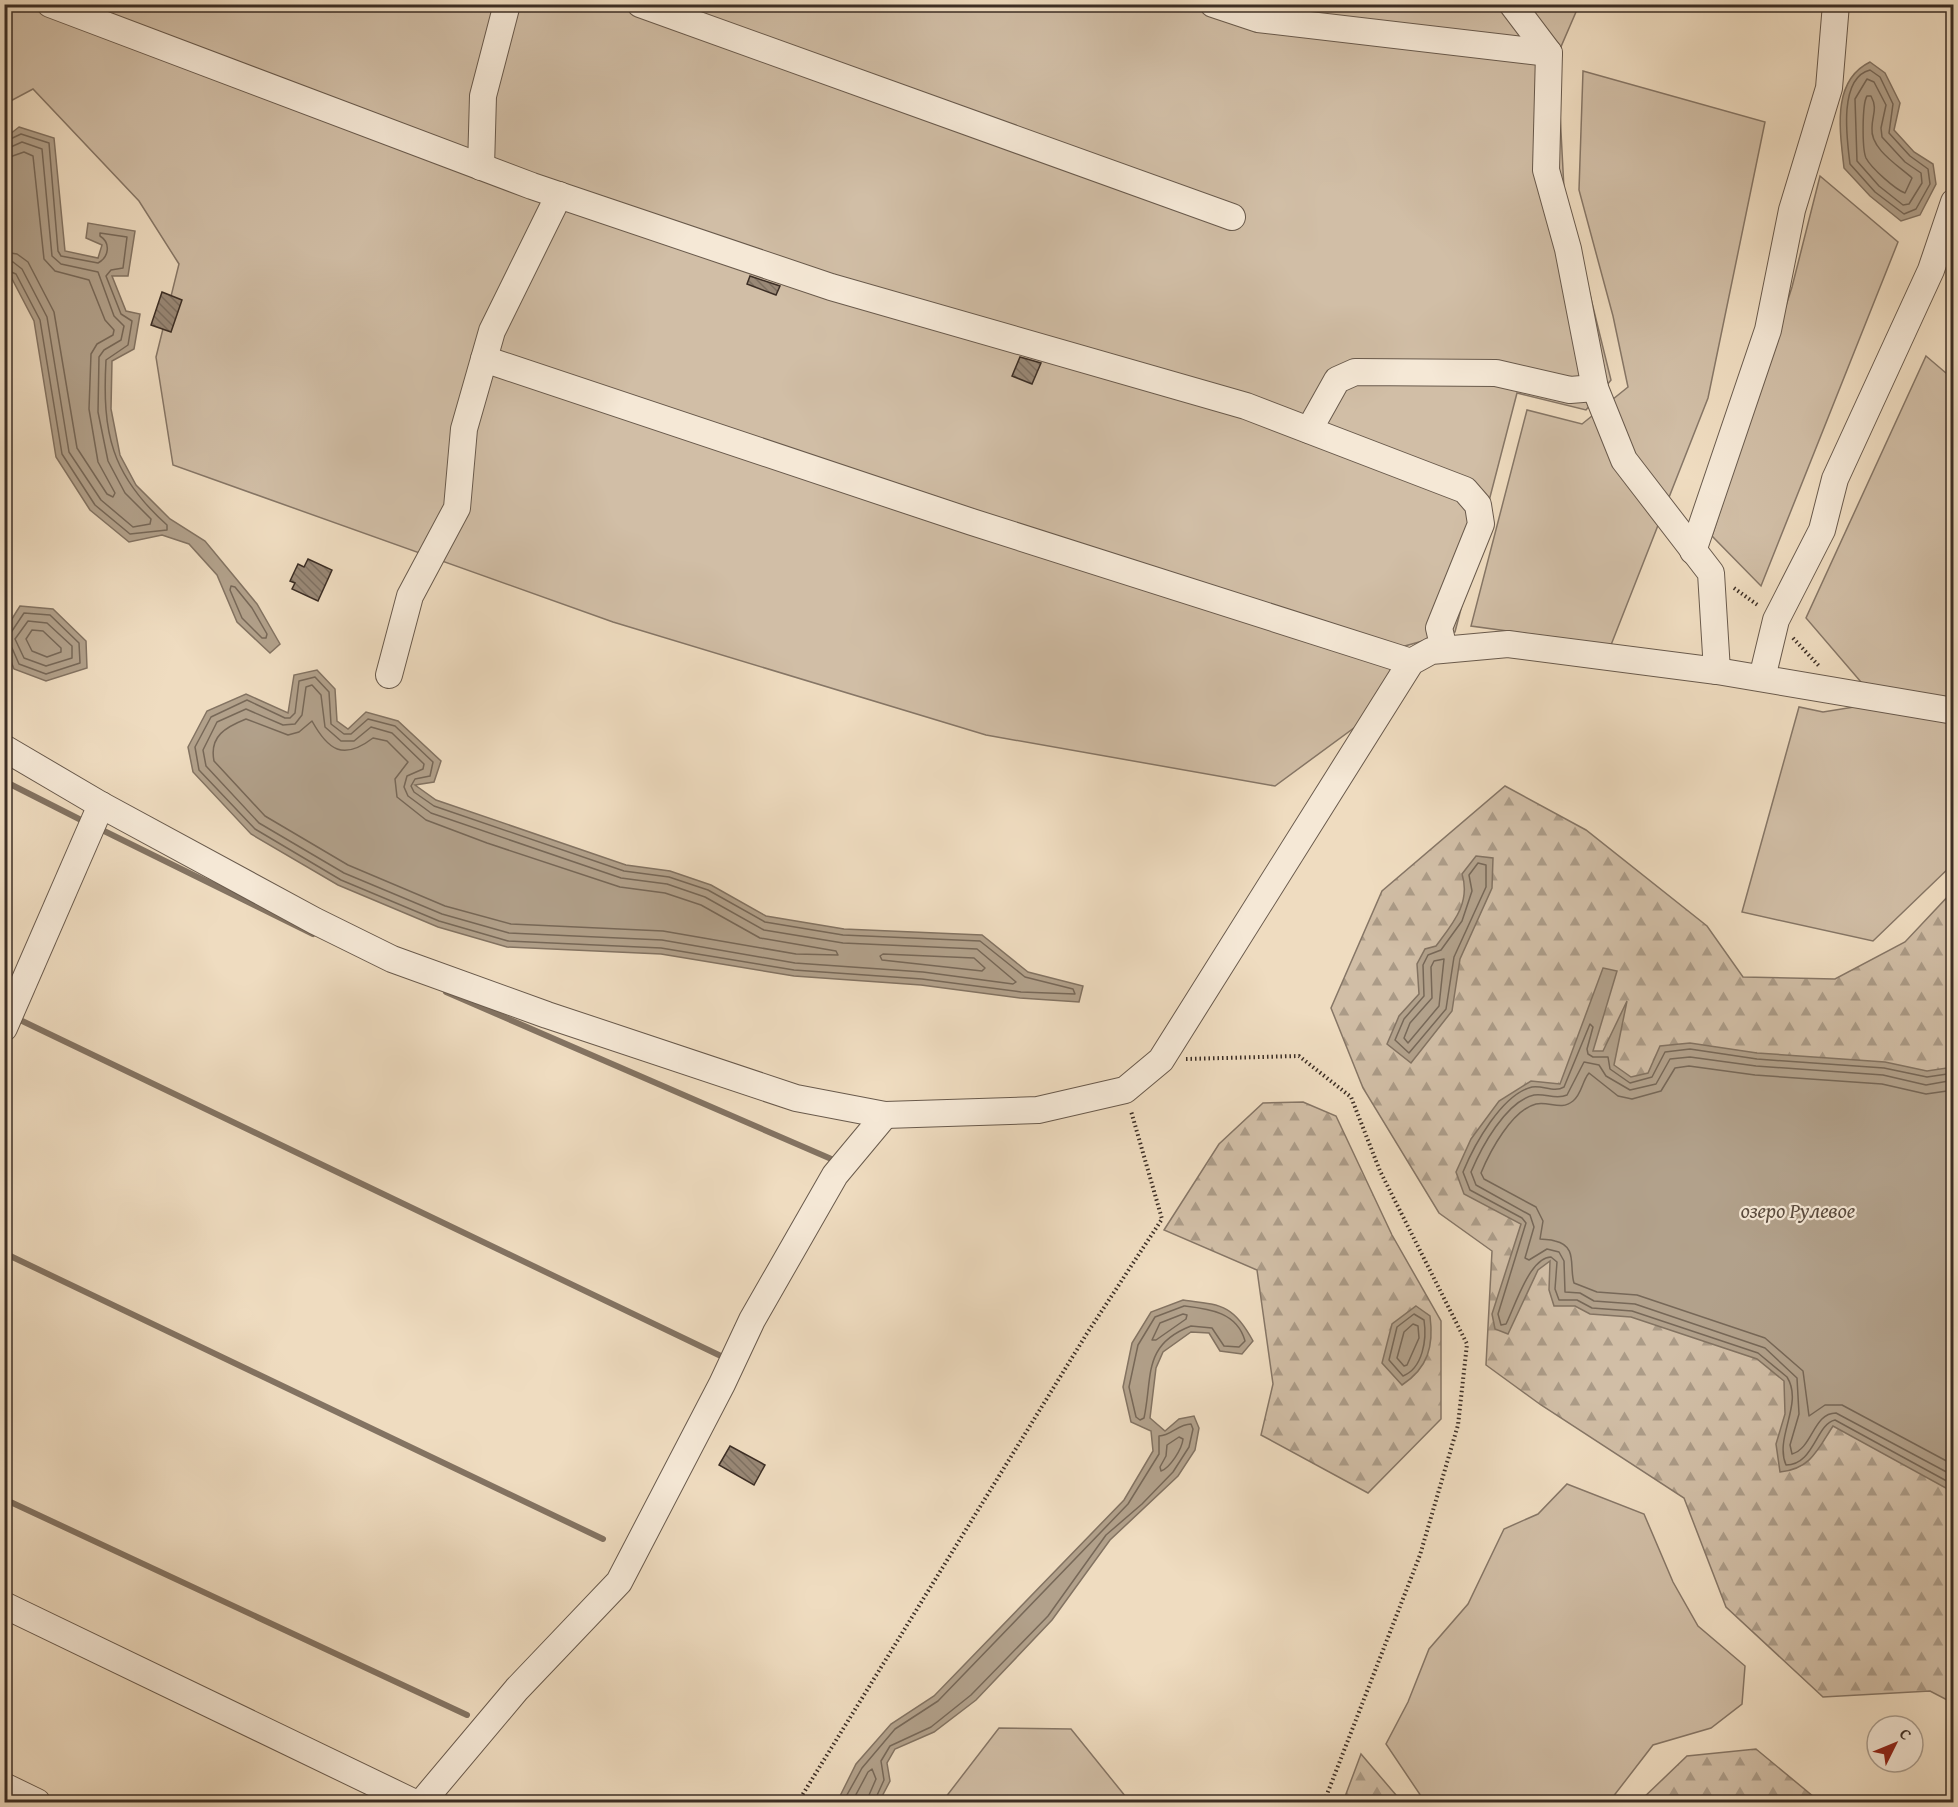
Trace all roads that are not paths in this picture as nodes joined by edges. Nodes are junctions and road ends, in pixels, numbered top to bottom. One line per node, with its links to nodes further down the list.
1 (50, 4): 8 (street)
2 (507, 4): 8 (street)
3 (640, 4): 11 (street)
4 (1213, 4): 7 (street)
5 (1512, 4): 7 (street)
6 (1836, 4): 15 (street)
7 (1549, 53): 13 (street)
8 (481, 167): 9 (street)
9 (558, 195): 12 (street); 14 (street)
10 (1953, 202): 20 (street)
11 (1232, 217)
12 (484, 360): 17 (street); 19 (street)
13 (1595, 388): 14 (street); 15 (street)
14 (1309, 430): 16 (street)
15 (1693, 550): 18 (street)
16 (1444, 649): 17 (street); 18 (street)
17 (1411, 662): 25 (street)
18 (1717, 671): 20 (street)
19 (388, 675)
20 (1762, 678): 21 (street)
21 (1953, 711)
22 (4, 748): 23 (street)
23 (101, 805): 24 (street); 25 (street)
24 (4, 1028)
25 (885, 1115): 30 (street)
26 (4, 1605): 29 (street)
27 (4, 1786): 28 (street)
28 (37, 1803)
29 (413, 1803)
30 (422, 1803)

